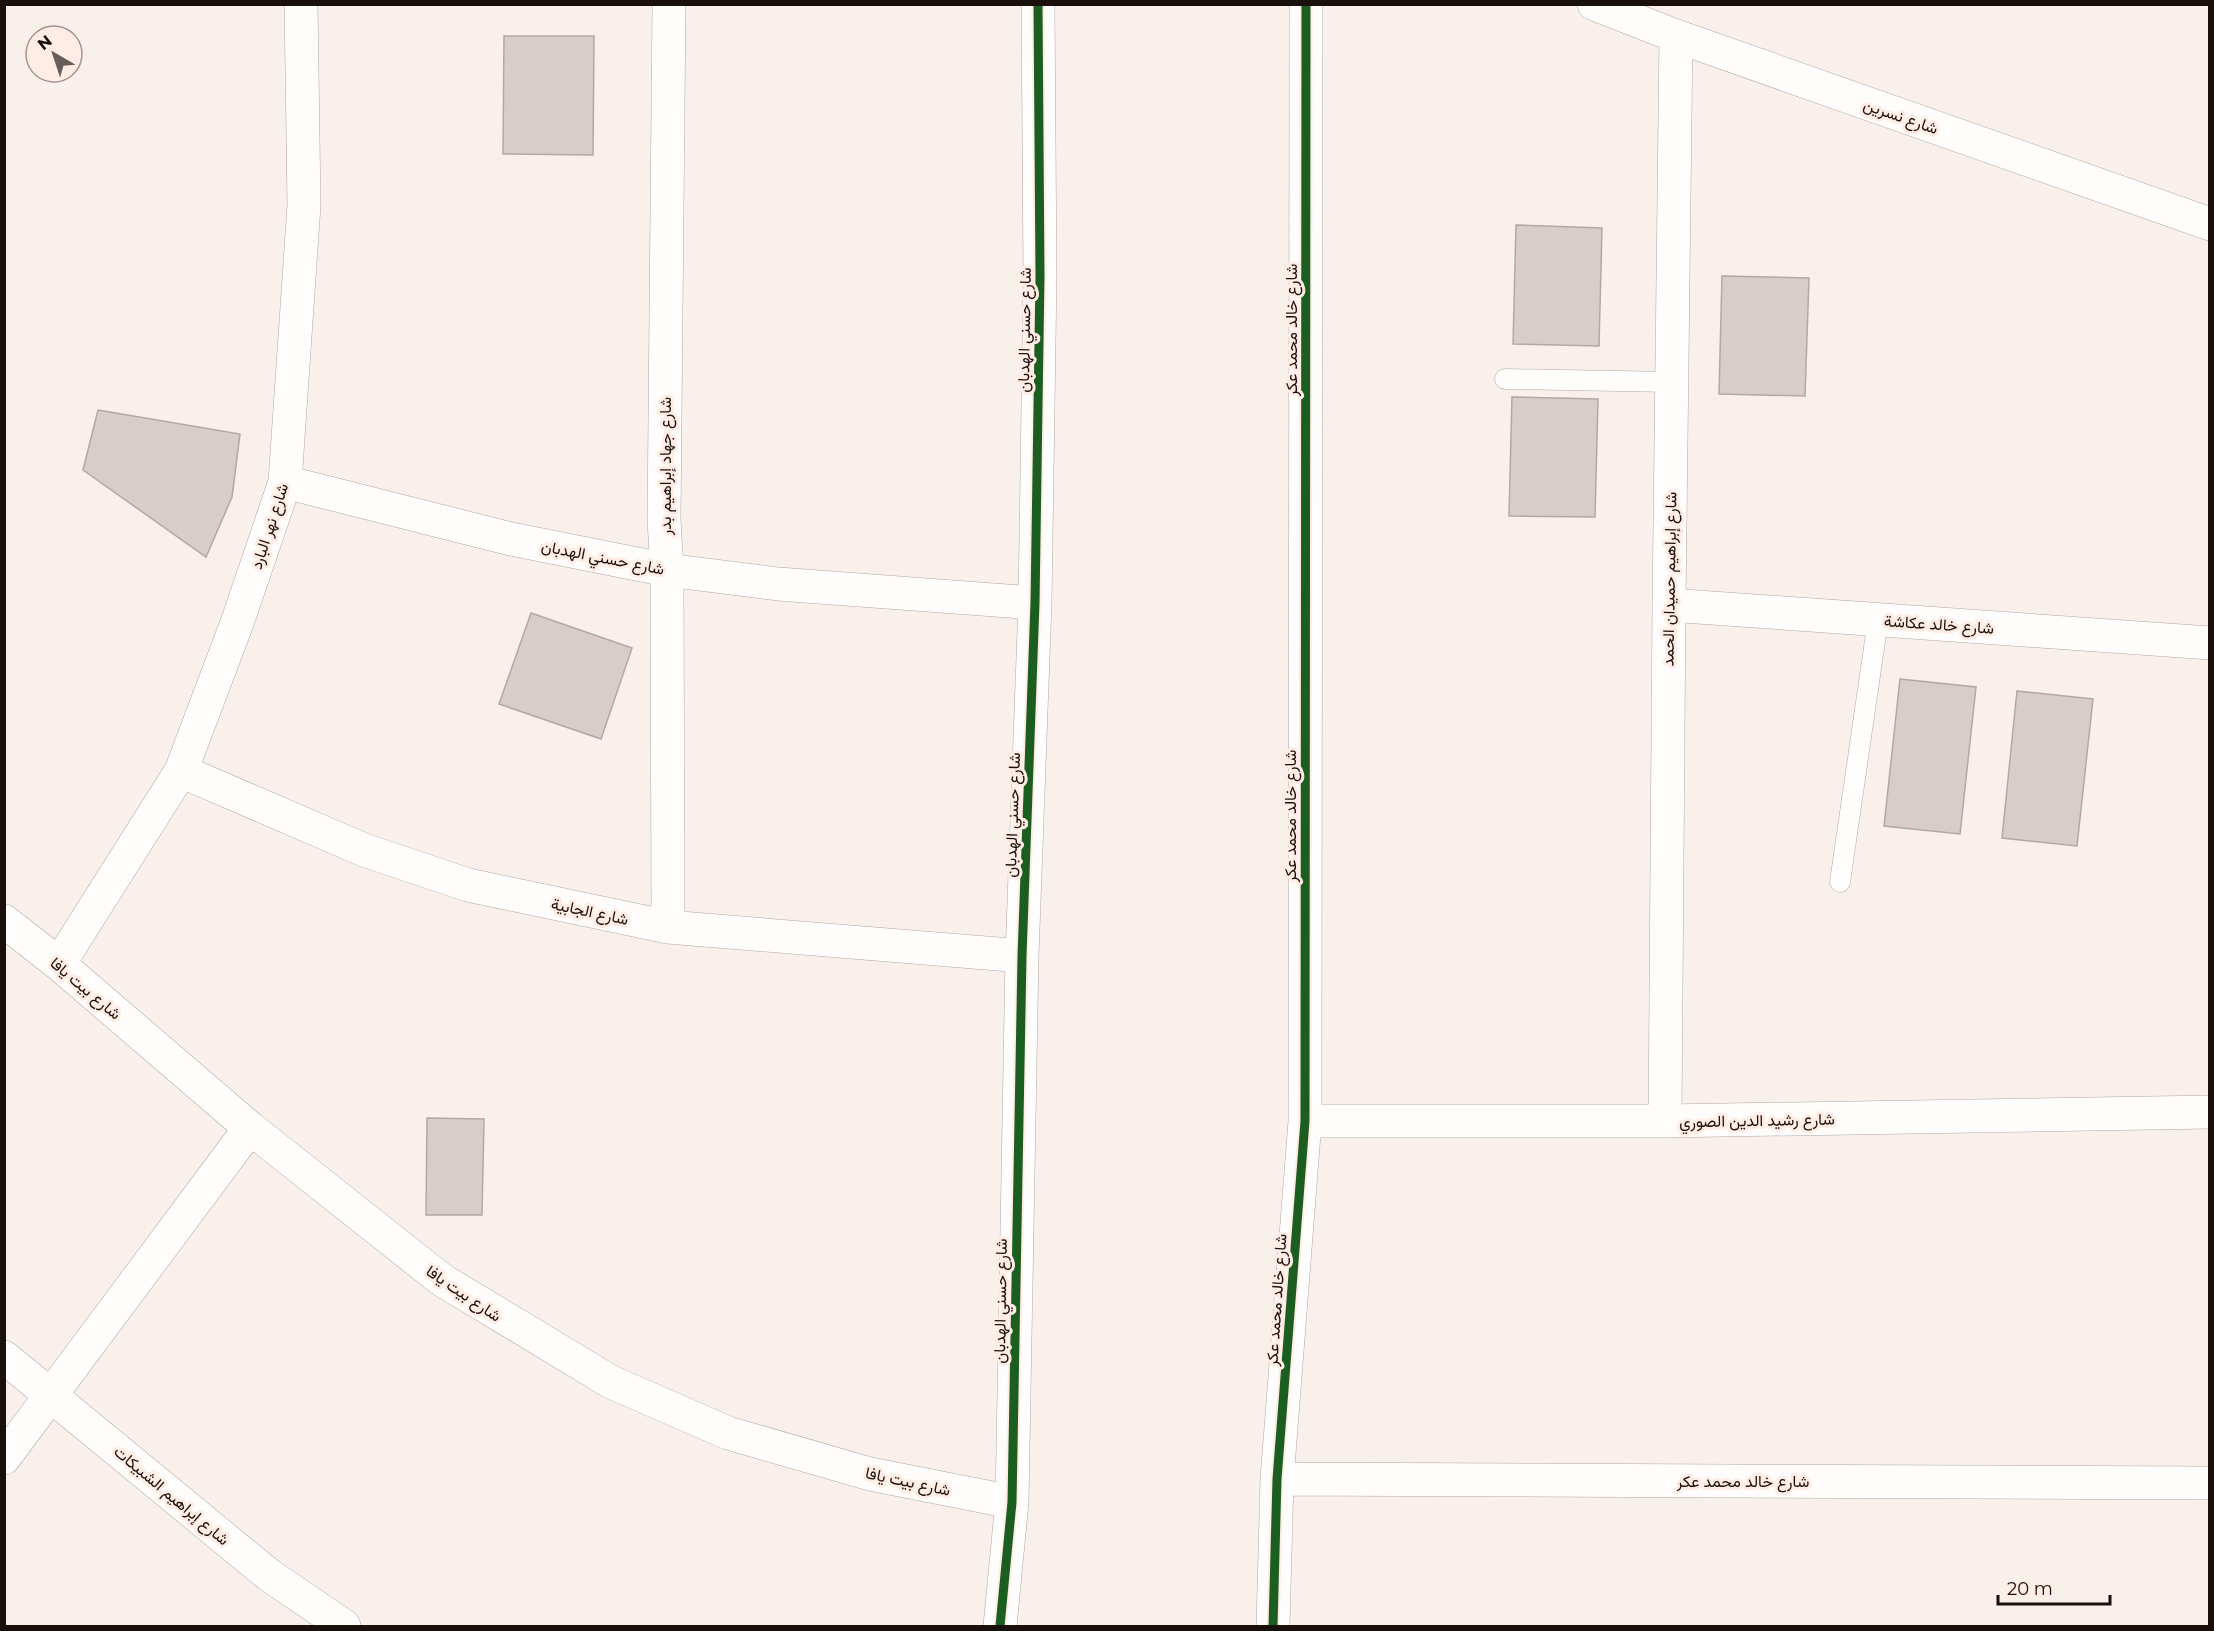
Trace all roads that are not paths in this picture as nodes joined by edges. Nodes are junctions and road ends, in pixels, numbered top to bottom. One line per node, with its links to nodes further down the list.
1 (301, 4): 10 (street, شارع نهر البارد)
2 (669, 4): 11 (street, شارع جهاد إبراهيم بدر)
3 (1038, 4): 12 (street, شارع حسني الهدبان)
4 (1306, 4): 23 (street, شارع خالد محمد عكر)
5 (1594, 4): 6 (street, شارع نسرين)
6 (1676, 36): 7 (street, شارع نسرين); 9 (street, شارع إبراهيم حميدان الحمد)
7 (2210, 224)
8 (1505, 379): 9 (lane)
9 (1671, 382): 13 (street, شارع إبراهيم حميدان الحمد)
10 (285, 482): 11 (street, شارع حسني الهدبان); 16 (street, شارع نهر البارد)
11 (667, 570): 12 (street, شارع حسني الهدبان); 19 (street, شارع جهاد إبراهيم بدر)
12 (1035, 603): 20 (street, شارع حسني الهدبان)
13 (1669, 605): 14 (street, شارع خالد عكاشة); 24 (street, شارع إبراهيم حميدان الحمد)
14 (1878, 620): 15 (street, شارع خالد عكاشة); 17 (lane)
15 (2210, 643)
16 (181, 771): 19 (street, شارع الجابية); 21 (street, شارع نهر البارد)
17 (1840, 882)
18 (4, 921): 21 (street, شارع بيت يافا)
19 (668, 927): 20 (street, شارع الجابية)
20 (1022, 956): 31 (street, شارع حسني الهدبان)
21 (59, 964): 25 (street, شارع بيت يافا)
22 (2210, 1112): 24 (street, شارع رشيد الدين الصوري)
23 (1305, 1121): 24 (street, شارع رشيد الدين الصوري); 29 (street, شارع خالد محمد عكر)
24 (1665, 1121)
25 (250, 1128): 27 (street); 31 (street, شارع بيت يافا)
26 (4, 1357): 27 (street, شارع إبراهيم الشبيكات)
27 (51, 1394): 28 (street); 32 (street, شارع إبراهيم الشبيكات)
28 (4, 1458)
29 (1277, 1479): 30 (street, شارع خالد محمد عكر); 34 (street, شارع خالد محمد عكر)
30 (2210, 1483)
31 (1012, 1502): 33 (street, شارع حسني الهدبان)
32 (344, 1626)
33 (1000, 1626)
34 (1273, 1626)

